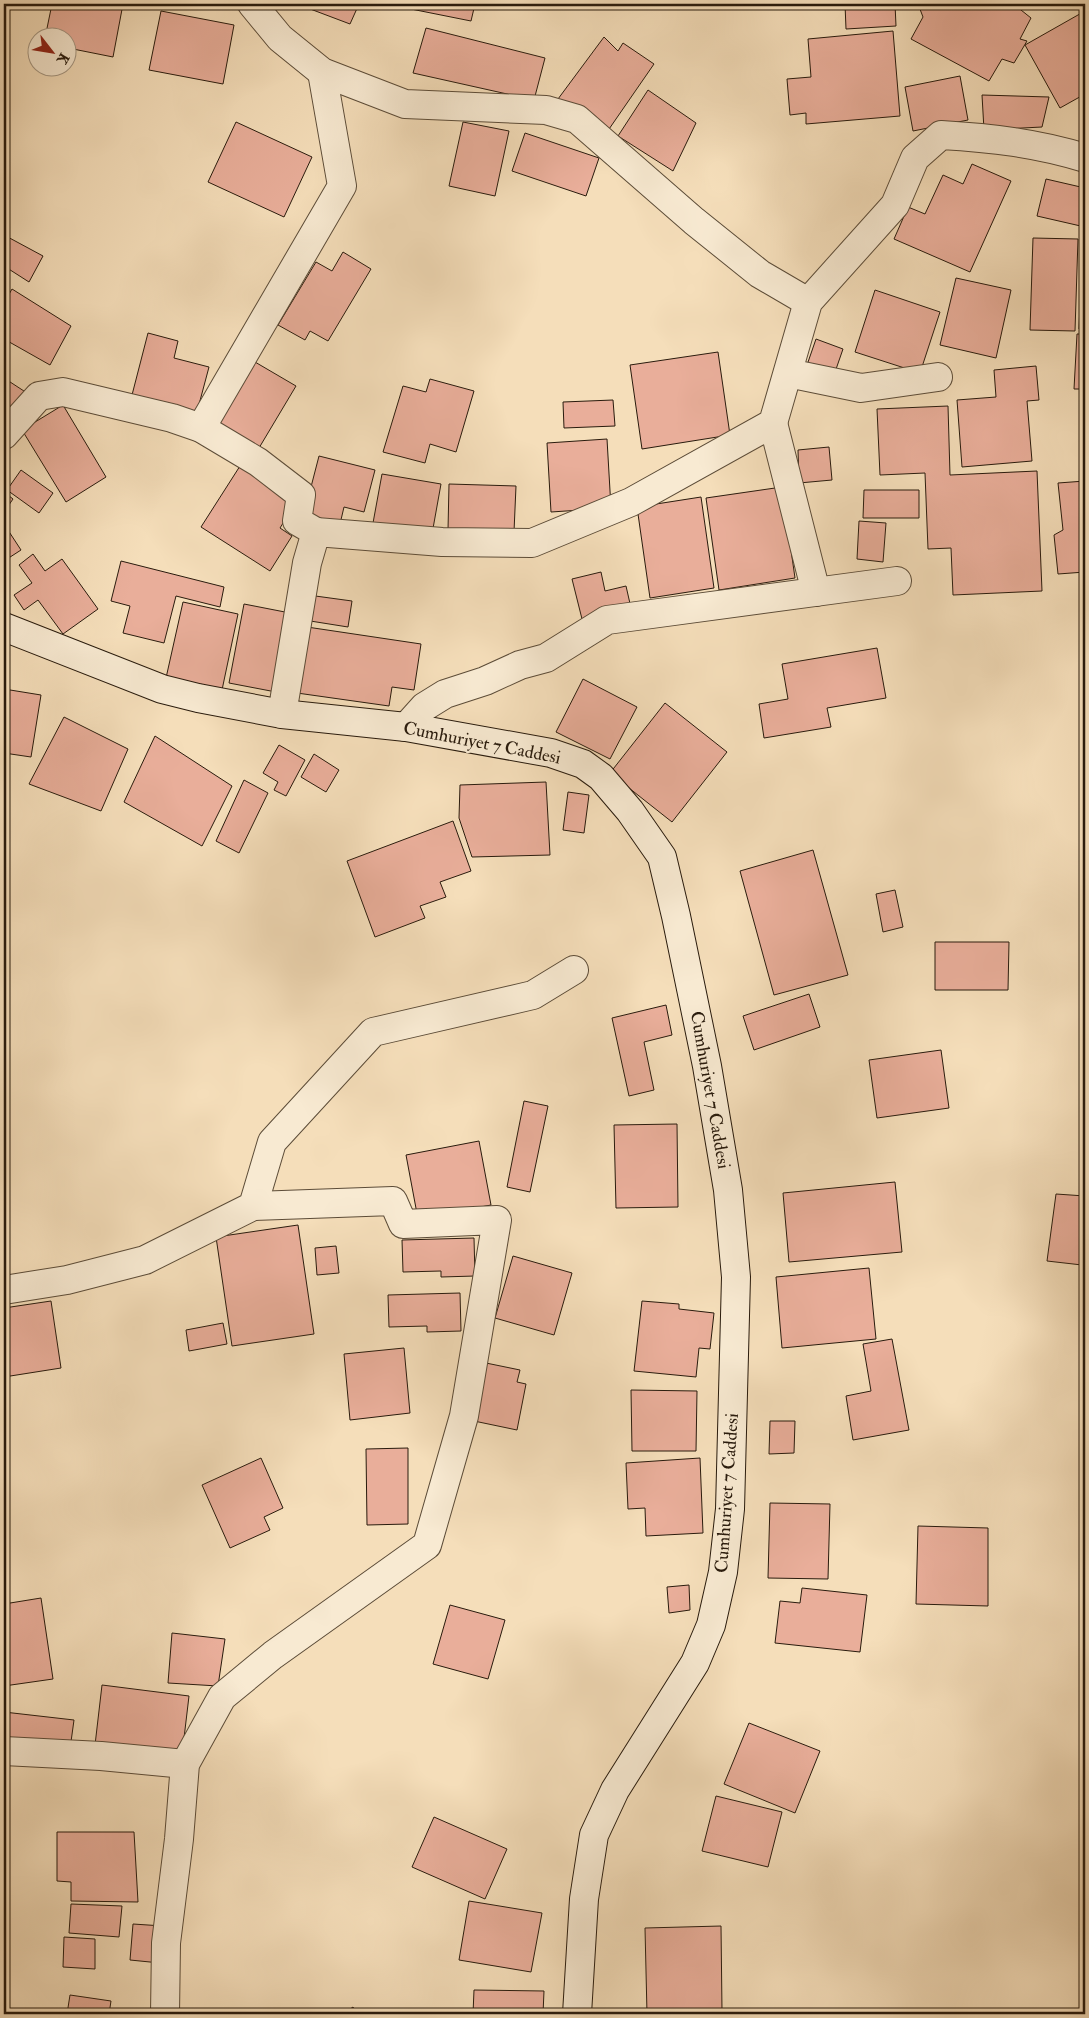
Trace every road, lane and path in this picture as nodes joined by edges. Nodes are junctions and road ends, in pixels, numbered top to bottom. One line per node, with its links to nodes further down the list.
1 (252, 4): 2 (street)
2 (322, 72): 4 (street); 8 (street)
3 (1085, 158): 4 (street)
4 (808, 302): 5 (street)
5 (788, 373): 6 (street); 7 (street)
6 (938, 377)
7 (773, 423): 10 (street); 12 (street)
8 (202, 428): 9 (street); 10 (street)
9 (4, 435)
10 (316, 532): 14 (street)
11 (896, 581): 12 (street)
12 (816, 592): 15 (street)
13 (4, 627): 14 (street, Cumhuriyet 7 Caddesi)
14 (282, 714): 15 (street, Cumhuriyet 7 Caddesi)
15 (406, 727): 22 (street, Cumhuriyet 7 Caddesi)
16 (574, 970): 17 (street)
17 (253, 1206): 18 (street); 20 (street)
18 (4, 1290)
19 (4, 1752): 20 (street)
20 (185, 1764): 21 (street)
21 (165, 2014)
22 (577, 2014)

